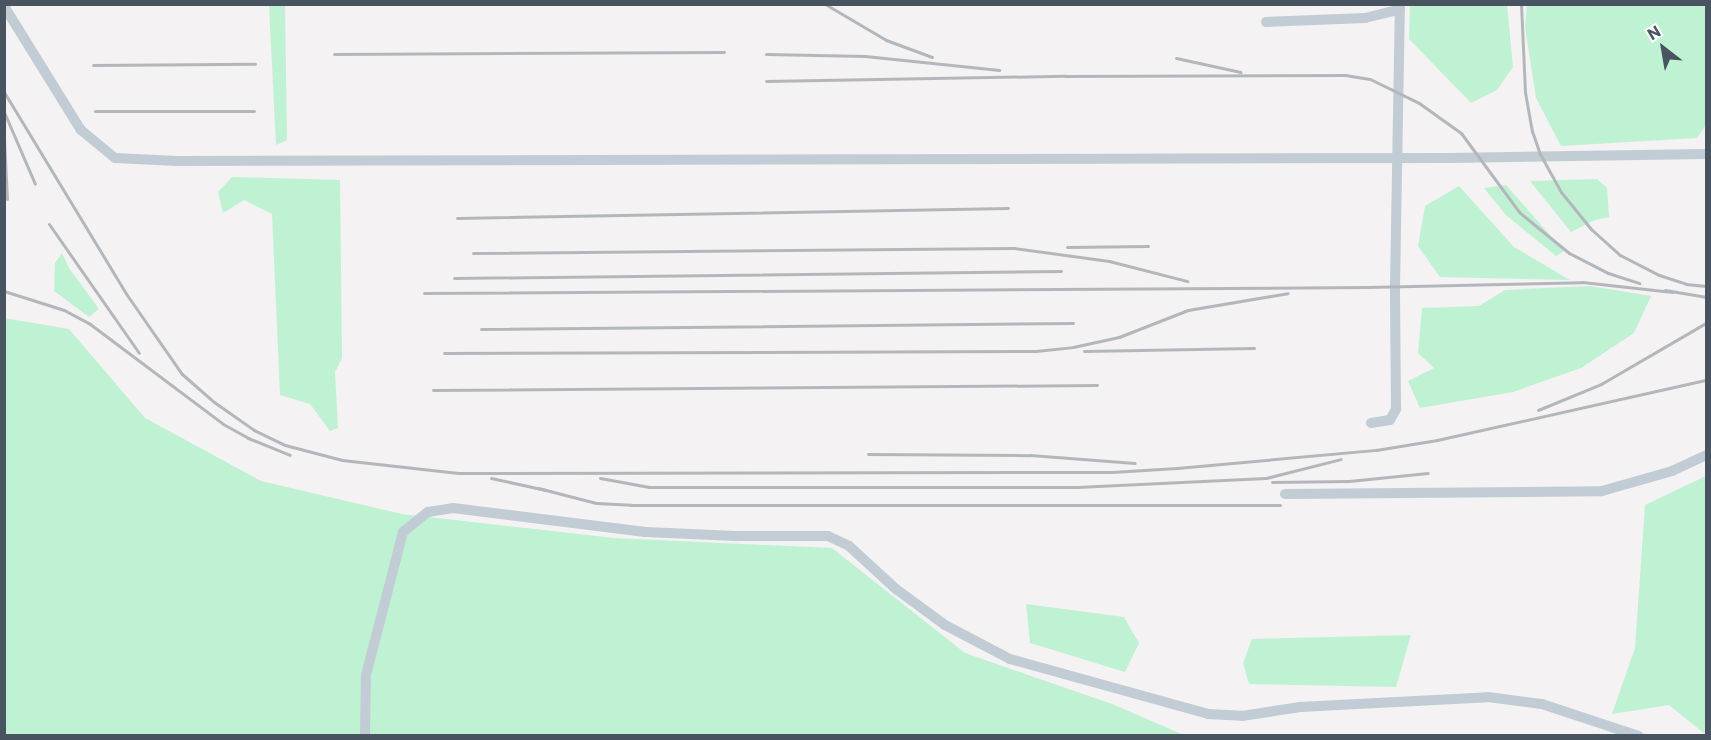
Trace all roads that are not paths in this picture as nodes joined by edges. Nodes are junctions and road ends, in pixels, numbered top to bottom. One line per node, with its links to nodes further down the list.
1 (4, 6): 5 (street)
2 (1400, 7): 3 (street); 5 (street)
3 (1266, 22)
4 (1707, 154): 5 (street)
5 (1398, 158): 6 (street)
6 (1371, 423)
7 (1707, 455): 8 (street)
8 (1285, 494)
9 (365, 735): 10 (street)
10 (1639, 735)

